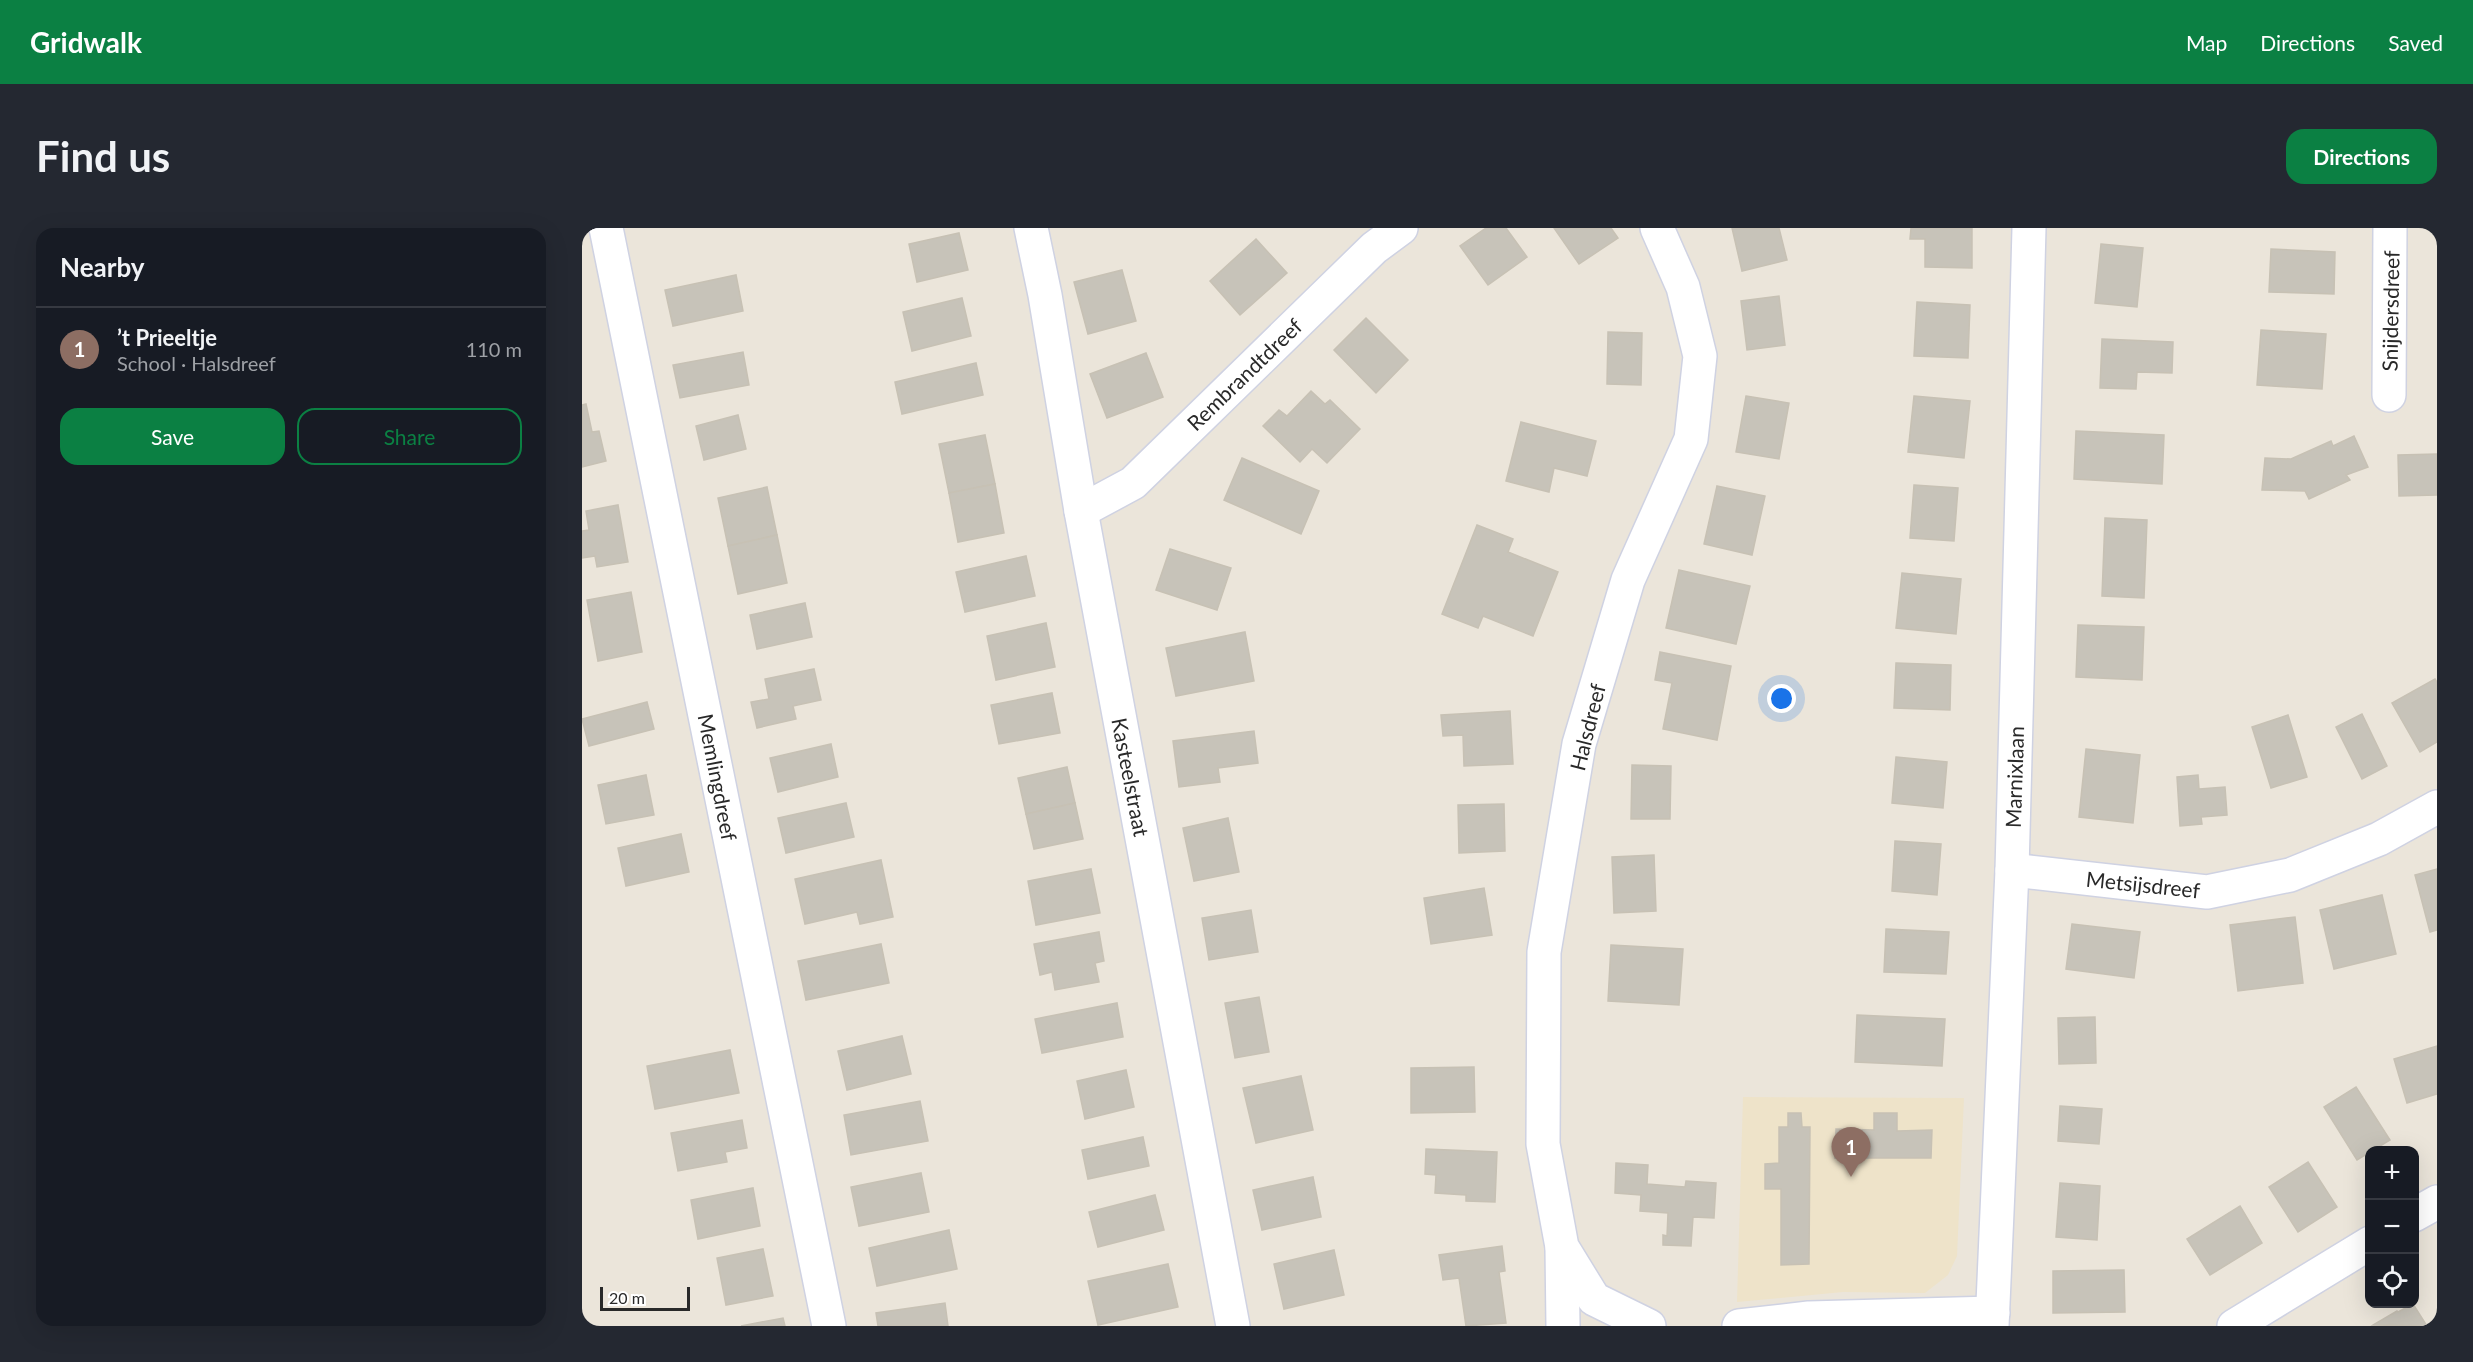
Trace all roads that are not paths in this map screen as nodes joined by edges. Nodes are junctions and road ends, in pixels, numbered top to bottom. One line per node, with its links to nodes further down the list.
1 (606, 228): 16 (street, Memlingdreef)
2 (1031, 228): 8 (street, Kasteelstraat)
3 (1401, 228): 8 (street, Rembrandtdreef)
4 (1657, 228): 14 (street, Halsdreef)
5 (2029, 228): 10 (street, Marnixlaan)
6 (2390, 228): 7 (street, Snijdersdreef)
7 (2389, 395)
8 (1081, 511): 17 (street, Kasteelstraat)
9 (2437, 807): 10 (street, Metsijsdreef)
10 (2012, 870): 15 (street, Marnixlaan)
11 (2437, 1202): 12 (street)
12 (2419, 1213)
13 (2365, 1246): 21 (street)
14 (1562, 1247): 18 (street, Halsdreef); 19 (street, Halsdreef)
15 (1993, 1320): 20 (street)
16 (829, 1326)
17 (1233, 1326)
18 (1563, 1326)
19 (1649, 1326)
20 (1739, 1326)
21 (2234, 1326)

